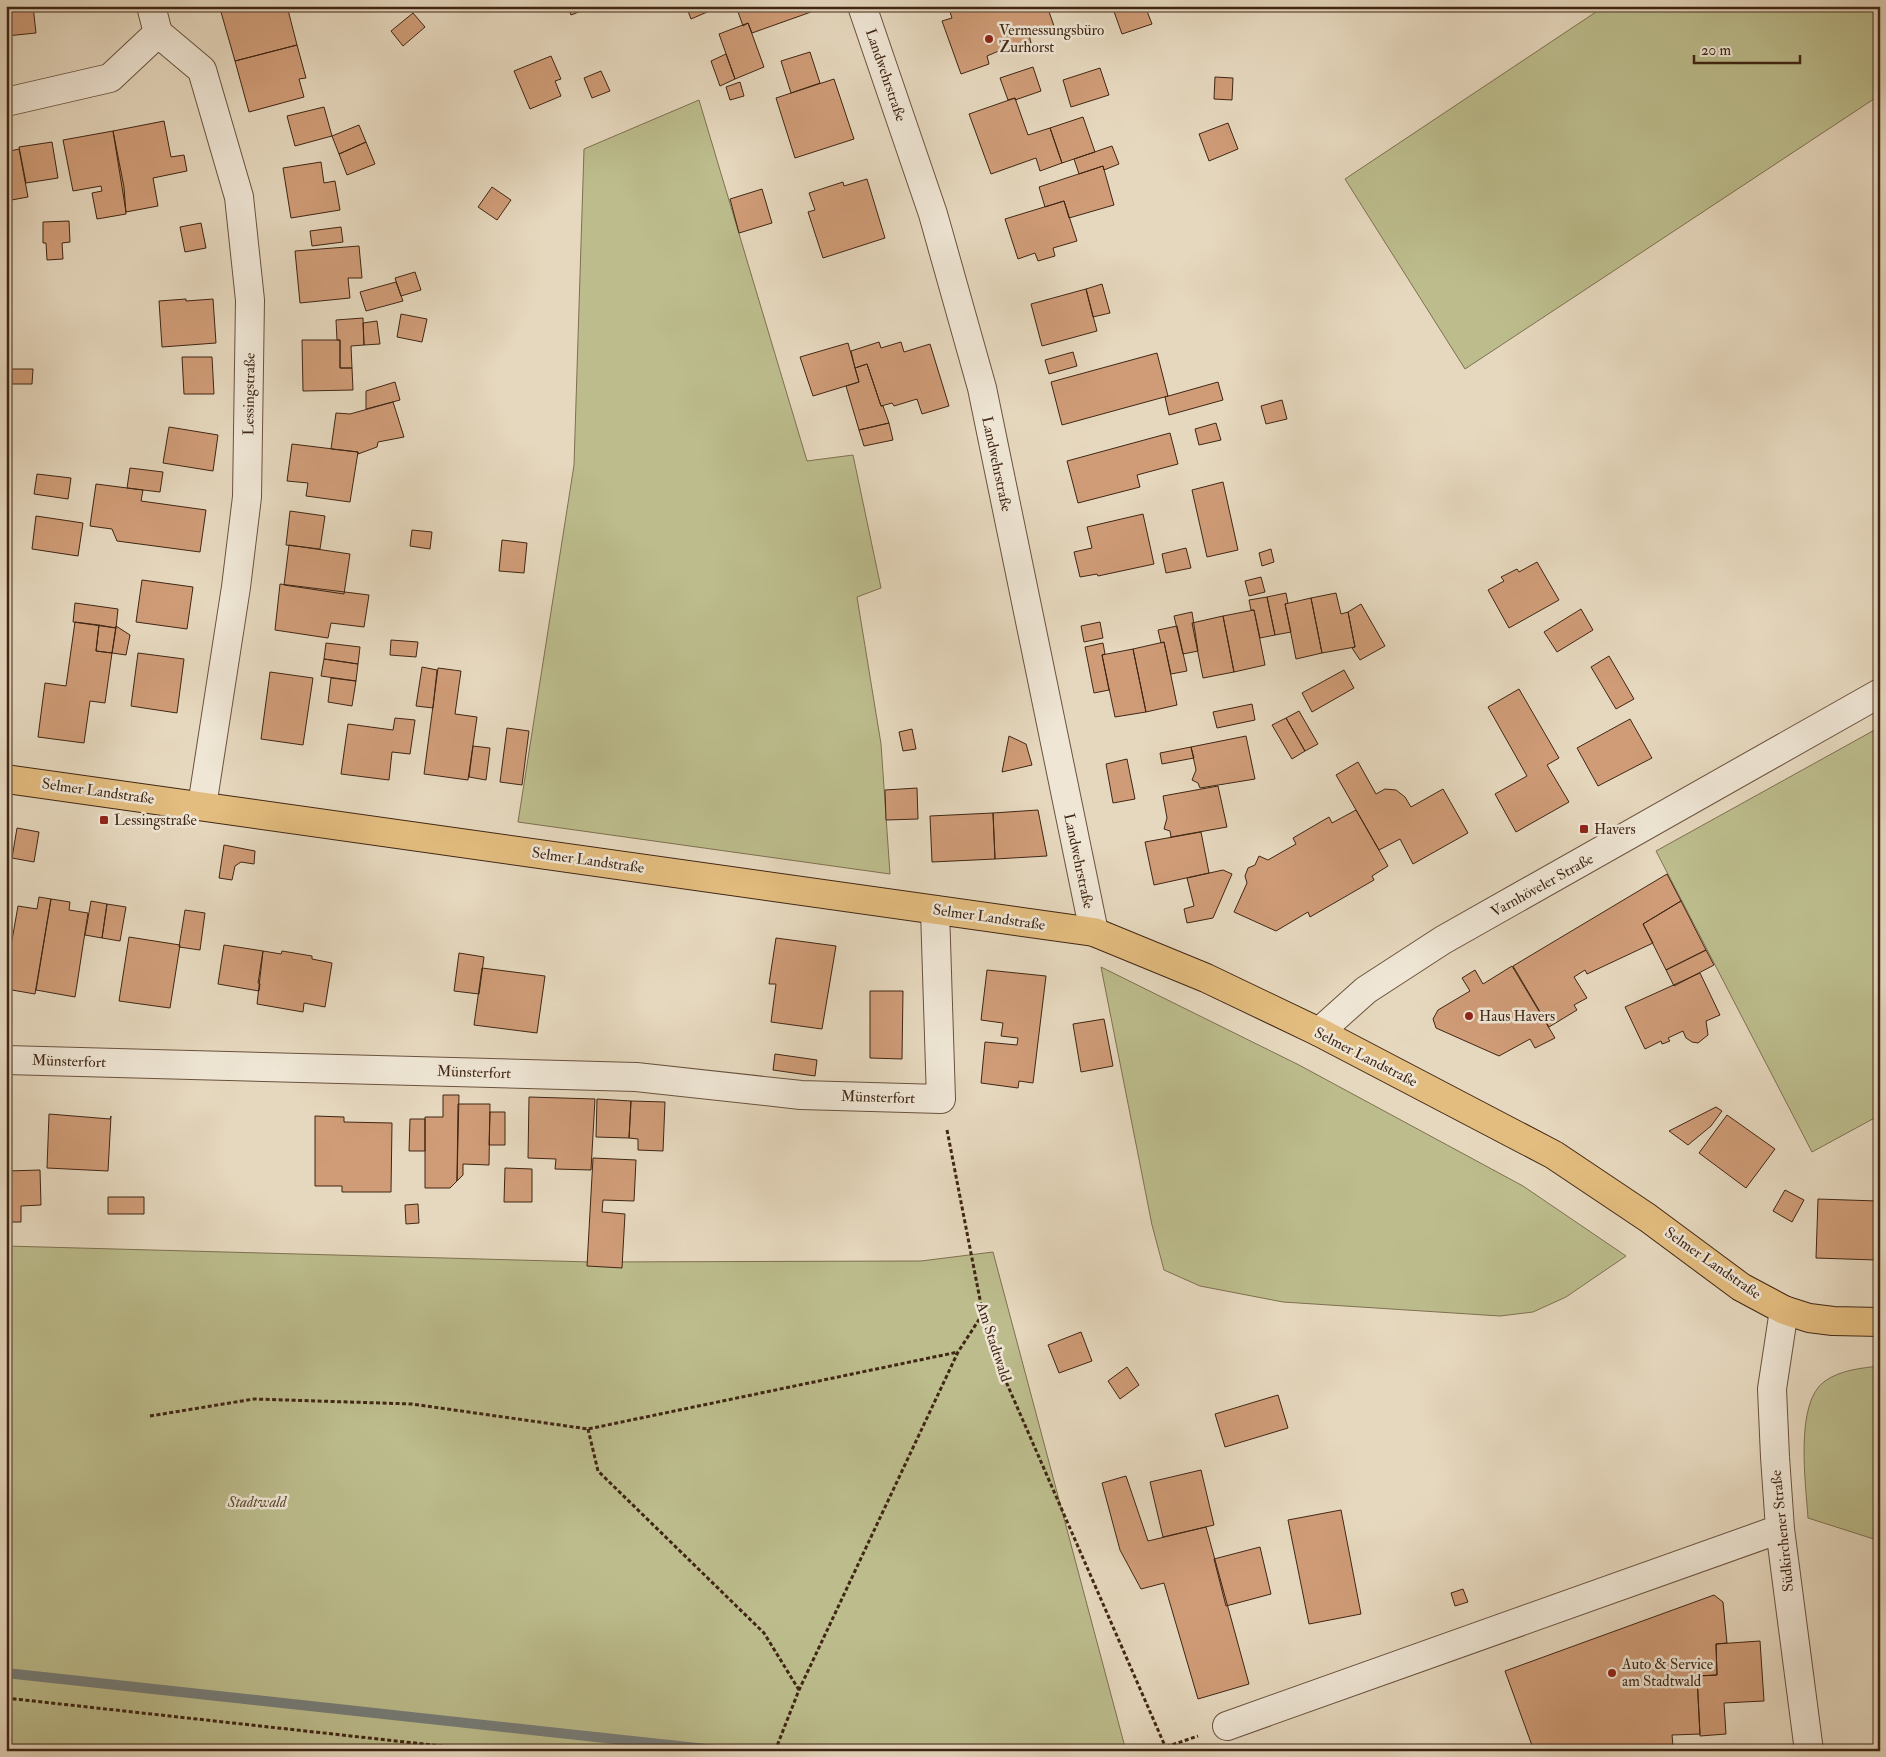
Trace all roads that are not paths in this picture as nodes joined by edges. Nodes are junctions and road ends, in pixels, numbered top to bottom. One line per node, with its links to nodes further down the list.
1 (151, 6): 3 (street)
2 (862, 6): 9 (street, Landwehrstraße)
3 (158, 33): 4 (street); 7 (street, Lessingstraße)
4 (6, 102)
5 (1880, 693): 10 (street, Varnhöveler Straße)
6 (6, 779): 7 (main road, Selmer Landstraße)
7 (202, 806): 8 (main road, Selmer Landstraße)
8 (935, 910): 9 (main road, Selmer Landstraße); 11 (street, Münsterfort)
9 (1094, 932): 10 (main road, Selmer Landstraße)
10 (1319, 1032): 12 (main road, Selmer Landstraße)
11 (6, 1060)
12 (1784, 1310): 13 (main road, Selmer Landstraße); 14 (street, Südkirchener Straße)
13 (1880, 1322)
14 (1780, 1529): 15 (street); 16 (street, Südkirchener Straße)
15 (1227, 1726)
16 (1808, 1751)

